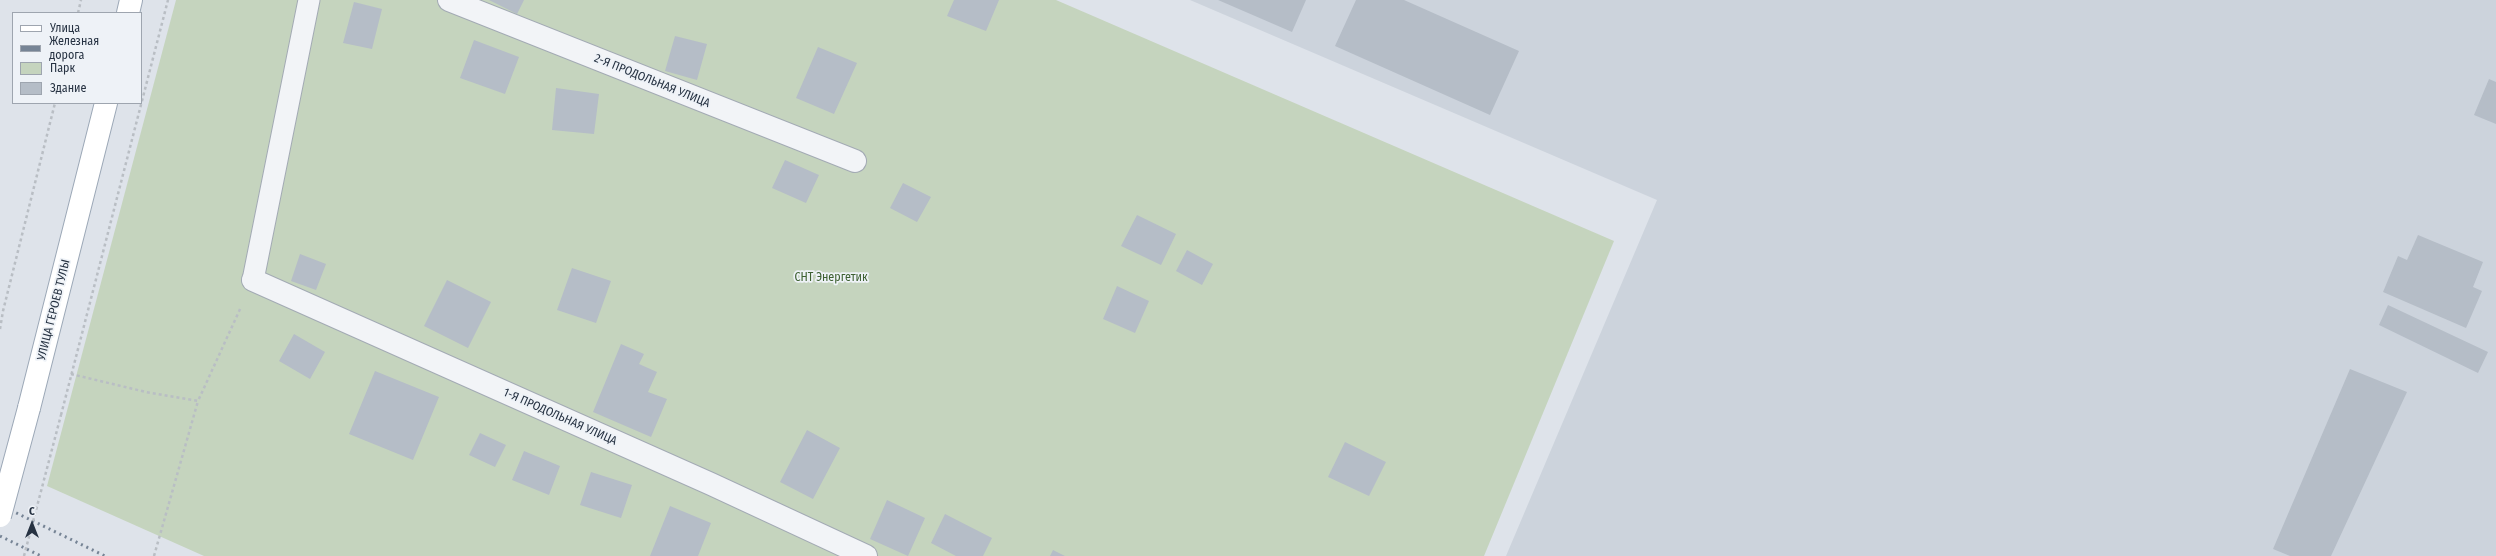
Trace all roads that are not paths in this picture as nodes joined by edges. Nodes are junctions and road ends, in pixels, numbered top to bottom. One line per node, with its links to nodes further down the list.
1 (131, 0): 4 (main road)
2 (309, 0): 7 (lane)
3 (449, 0): 6 (street, 2-Я ПРОДОЛЬНАЯ УЛИЦА)
4 (128, 12)
5 (106, 104): 8 (main road, УЛИЦА ГЕРОЕВ ТУЛЫ, bridge)
6 (855, 162)
7 (253, 280): 9 (street, 1-Я ПРОДОЛЬНАЯ УЛИЦА)
8 (0, 516)
9 (866, 556)

